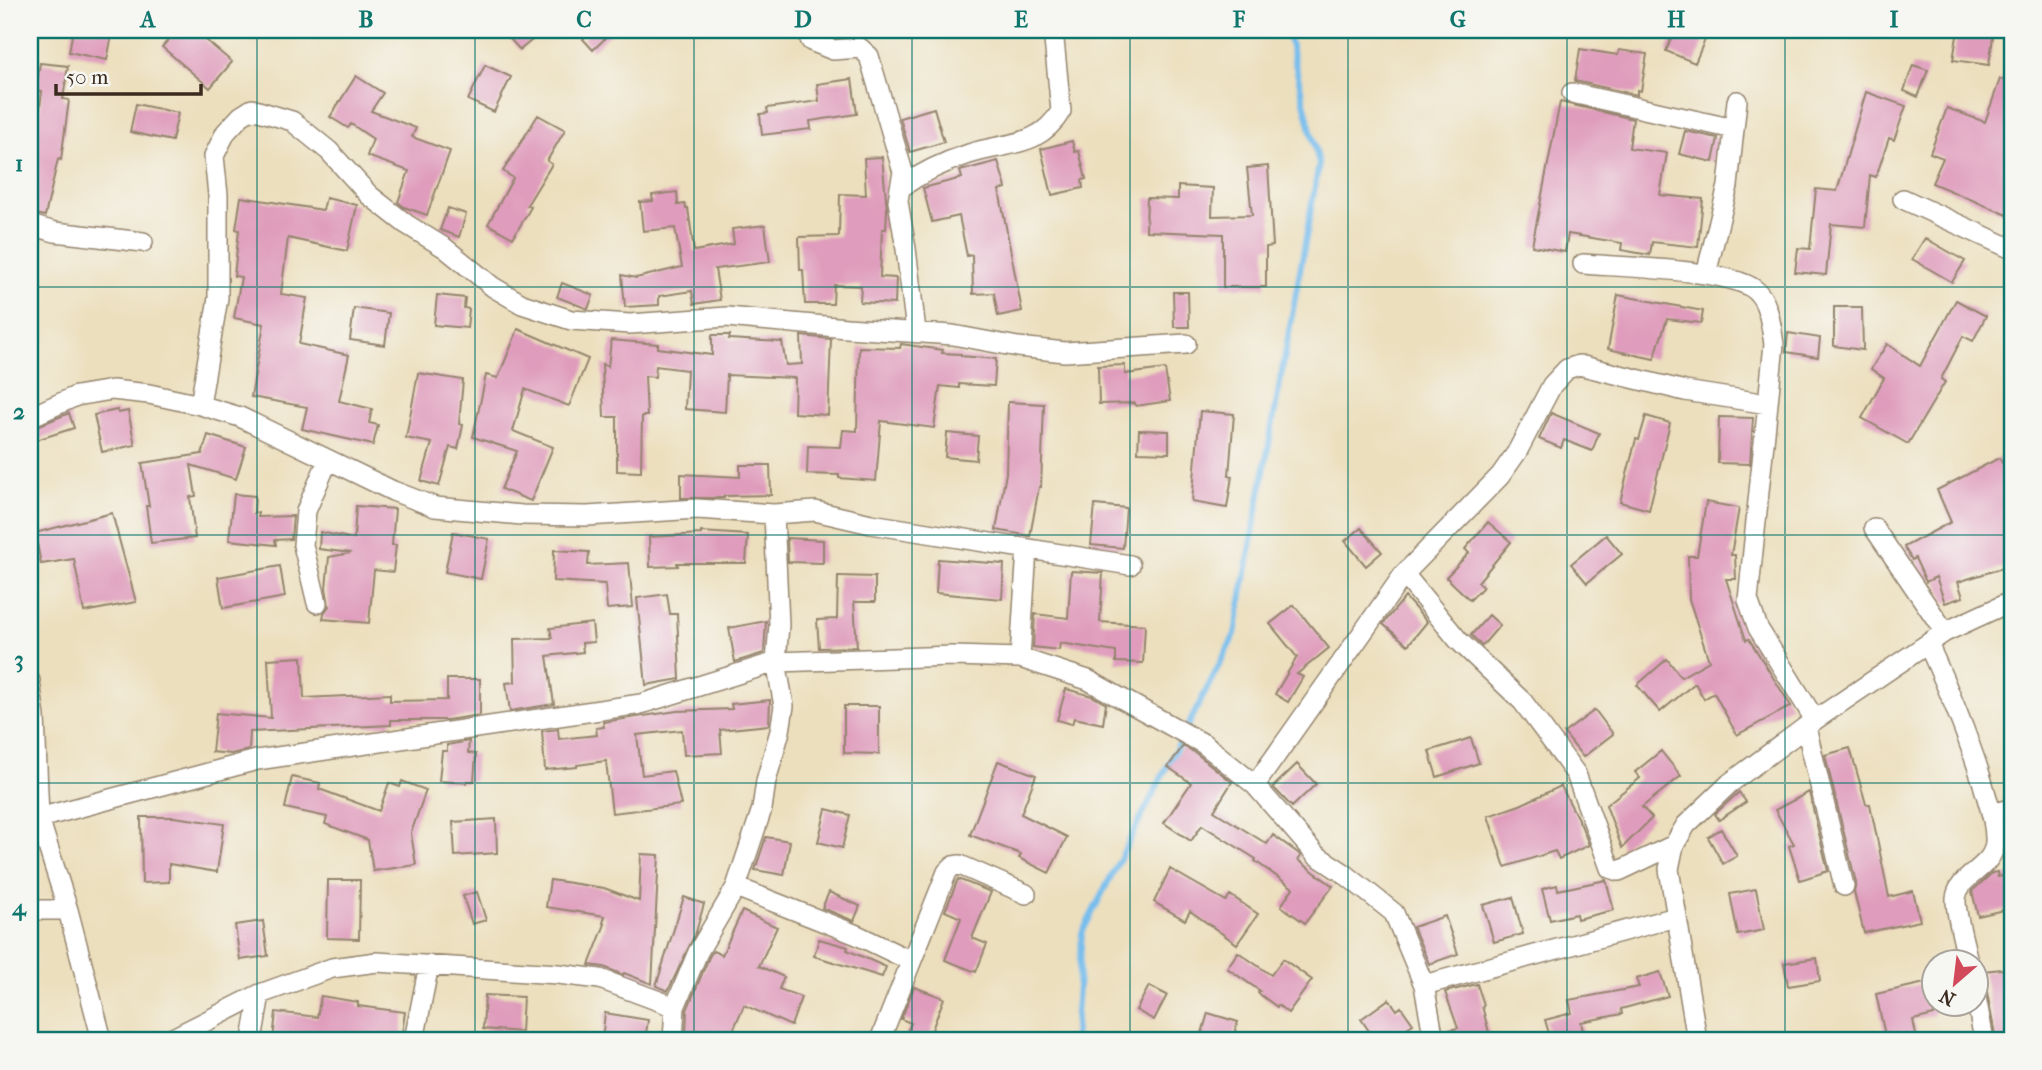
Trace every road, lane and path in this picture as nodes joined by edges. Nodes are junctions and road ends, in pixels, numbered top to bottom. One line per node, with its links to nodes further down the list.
1 (806, 30): 6 (street)
2 (1054, 30): 6 (street)
3 (1572, 93): 5 (street)
4 (1737, 101): 5 (street)
5 (1734, 129): 12 (street)
6 (900, 188): 13 (street)
7 (1903, 199): 10 (street)
8 (30, 225): 9 (street)
9 (143, 242)
10 (2012, 248)
11 (1583, 264): 12 (street)
12 (1706, 274): 15 (street)
13 (916, 331): 14 (street); 16 (street)
14 (1186, 344)
15 (1768, 404): 23 (street); 32 (street)
16 (200, 405): 17 (street); 18 (street)
17 (30, 417)
18 (328, 460): 19 (street); 25 (street)
19 (774, 514): 21 (street); 29 (street)
20 (1874, 528): 26 (street)
21 (1027, 549): 22 (street); 28 (street)
22 (1130, 565)
23 (1404, 574): 33 (street); 37 (street)
24 (2012, 601): 26 (street)
25 (317, 603)
26 (1945, 632): 27 (street)
27 (1928, 645): 32 (street); 35 (street)
28 (1020, 658): 29 (street); 33 (street)
29 (776, 662): 36 (street); 39 (street)
30 (30, 681): 31 (street)
31 (32, 717): 36 (street)
32 (1810, 724): 37 (street); 38 (street)
33 (1255, 785): 47 (street)
34 (2012, 808): 35 (street)
35 (1992, 814): 44 (street)
36 (39, 818): 42 (street)
37 (1674, 845): 43 (street)
38 (1844, 886)
39 (736, 887): 45 (street); 49 (street)
40 (1026, 894): 45 (street)
41 (30, 910): 42 (street)
42 (68, 910): 51 (street)
43 (1676, 917): 47 (street); 58 (street)
44 (1966, 948)
45 (911, 961): 56 (street)
46 (429, 965): 48 (street); 49 (street); 54 (street)
47 (1424, 985): 57 (street)
48 (260, 994): 52 (street); 53 (street)
49 (675, 1007): 55 (street)
50 (1980, 1018): 59 (street)
51 (102, 1040)
52 (169, 1040)
53 (252, 1040)
54 (414, 1040)
55 (673, 1040)
56 (880, 1040)
57 (1434, 1040)
58 (1697, 1040)
59 (1984, 1040)

